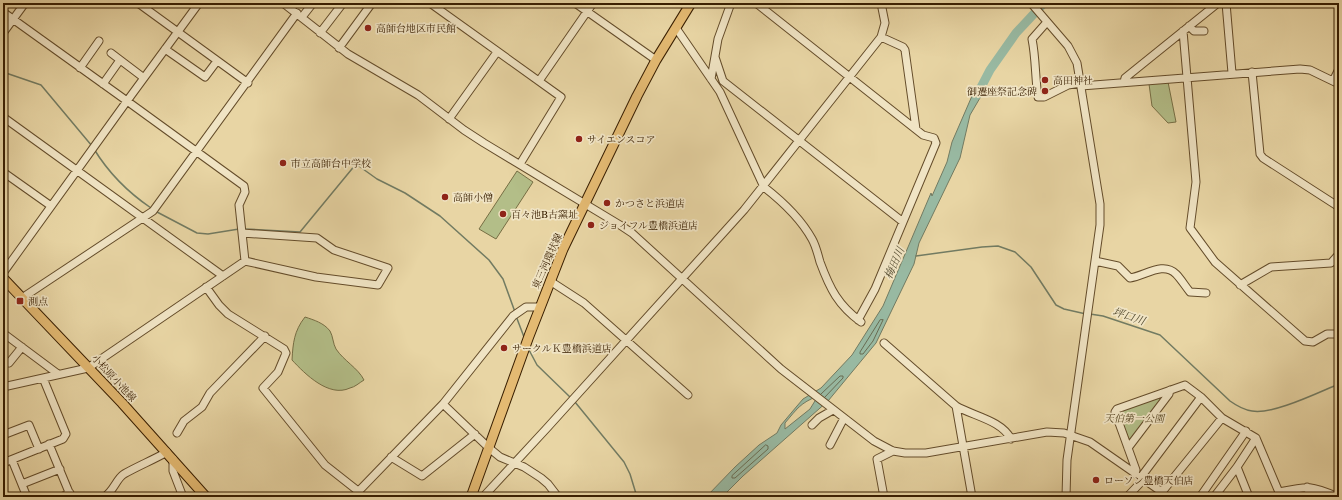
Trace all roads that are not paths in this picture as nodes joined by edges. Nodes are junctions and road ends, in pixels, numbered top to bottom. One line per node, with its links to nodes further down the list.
1 (25, 3): 21 (street)
2 (138, 3): 27 (street)
3 (199, 3): 27 (street)
4 (283, 3): 20 (street)
5 (313, 3): 20 (street)
6 (342, 3): 29 (street)
7 (372, 3): 32 (street)
8 (430, 3): 34 (street)
9 (575, 3): 18 (street)
10 (593, 3): 18 (street)
11 (691, 3): 24 (main road, 東三河環状線)
12 (731, 3): 36 (street)
13 (756, 3): 44 (street)
14 (881, 3): 30 (street)
15 (1030, 3): 22 (street)
16 (1218, 3): 23 (street)
17 (1226, 3): 43 (street)
18 (586, 11): 38 (street); 48 (street)
19 (3, 12): 21 (street)
20 (300, 15): 29 (street); 50 (street)
21 (13, 19): 28 (street); 40 (street)
22 (1047, 22): 53 (street); 53 (street)
23 (1189, 26): 25 (street); 26 (street)
24 (676, 28): 38 (main road, 東三河環状線); 47 (street)
25 (1183, 31): 45 (street); 49 (street)
26 (1204, 31)
27 (178, 32): 33 (street); 39 (street)
28 (3, 33)
29 (320, 33): 32 (street)
30 (881, 37): 44 (street); 57 (street)
31 (99, 41): 40 (street)
32 (339, 48): 56 (street)
33 (165, 49): 39 (street); 46 (street)
34 (497, 52): 48 (street); 56 (street)
35 (111, 53): 37 (street)
36 (715, 57): 47 (street); 58 (street)
37 (120, 60): 46 (street); 52 (street)
38 (656, 60): 64 (main road, 東三河環状線)
39 (217, 61): 50 (street)
40 (80, 68): 52 (street)
41 (1339, 69): 51 (street)
42 (1252, 72): 43 (street); 51 (street); 66 (street)
43 (1232, 73): 45 (street)
44 (850, 76): 57 (street); 58 (street)
45 (1187, 76): 49 (street); 78 (street)
46 (144, 78): 54 (street)
47 (711, 79): 63 (street)
48 (539, 81): 60 (street)
49 (1124, 82): 53 (street)
50 (248, 83): 59 (street)
51 (1336, 83)
52 (103, 84): 54 (street)
53 (1081, 84): 72 (street)
54 (127, 101): 59 (street); 61 (street)
55 (3, 117): 61 (street)
56 (449, 119): 60 (street)
57 (916, 129): 68 (street)
58 (799, 141): 63 (street); 68 (street)
59 (197, 152): 67 (street); 69 (street)
60 (520, 164): 64 (street)
61 (77, 170): 65 (street); 67 (street)
62 (3, 172): 65 (street)
63 (764, 187): 68 (street); 76 (street)
64 (586, 204): 76 (street); 77 (main road, 東三河環状線)
65 (51, 206): 73 (street)
66 (1339, 207)
67 (142, 218): 74 (street); 81 (street)
68 (902, 222)
69 (241, 230): 71 (street); 71 (street)
70 (1339, 254): 78 (street)
71 (245, 261): 74 (street)
72 (1095, 261): 80 (street); 106 (street)
73 (3, 272)
74 (223, 276): 79 (street)
75 (3, 278): 81 (main road, 小松原小池線)
76 (682, 278): 86 (street); 99 (street)
77 (550, 281): 82 (main road, 東三河環状線); 86 (street)
78 (1240, 285): 84 (street)
79 (206, 287): 85 (street); 90 (street)
80 (1206, 293)
81 (22, 298): 90 (main road, 小松原小池線)
82 (539, 307): 97 (street); 113 (main road, 東三河環状線)
83 (3, 333): 88 (street)
84 (1339, 334)
85 (265, 336): 104 (street); 128 (street)
86 (627, 340): 95 (street); 121 (street)
87 (884, 343): 98 (street)
88 (22, 347): 89 (street); 91 (street)
89 (9, 363)
90 (88, 368): 91 (street); 117 (main road, 小松原小池線)
91 (58, 374): 92 (street)
92 (43, 378): 93 (street); 110 (street)
93 (3, 387)
94 (1170, 390): 96 (street); 114 (street); 114 (street)
95 (688, 395)
96 (1201, 397): 101 (street); 125 (street)
97 (443, 404): 105 (street); 118 (street)
98 (956, 406): 109 (street); 112 (street)
99 (833, 410): 100 (street); 102 (street)
100 (844, 418): 111 (street); 116 (street)
101 (1222, 418): 103 (street); 131 (street)
102 (812, 426)
103 (1246, 431): 108 (street); 146 (street)
104 (177, 433)
105 (475, 434): 113 (street); 118 (street)
106 (1071, 434): 109 (street); 125 (street); 144 (street)
107 (3, 436): 115 (street)
108 (1256, 438): 123 (street); 129 (street)
109 (1011, 439): 112 (street)
110 (49, 444): 115 (street); 124 (street)
111 (830, 446)
112 (962, 447): 116 (street); 143 (street)
113 (489, 448): 121 (street); 139 (main road, 東三河環状線)
114 (1128, 448): 125 (street)
115 (39, 449): 120 (street)
116 (893, 451): 142 (street)
117 (167, 452): 119 (main road, 小松原小池線); 135 (street)
118 (391, 457): 128 (street)
119 (173, 459): 136 (street); 137 (main road, 小松原小池線)
120 (12, 460): 122 (street); 126 (street)
121 (514, 462): 140 (street); 141 (street)
122 (3, 463)
123 (1237, 467): 132 (street); 147 (street)
124 (60, 469): 126 (street); 130 (street)
125 (1140, 477): 131 (street); 145 (street)
126 (22, 484): 133 (street)
127 (1307, 486): 129 (street); 148 (street); 149 (street)
128 (358, 491): 138 (street)
129 (1280, 494)
130 (70, 495): 134 (street)
131 (1164, 495)
132 (1217, 496)
133 (27, 497)
134 (61, 497)
135 (104, 497)
136 (183, 497)
137 (206, 497)
138 (352, 497)
139 (471, 497)
140 (483, 497)
141 (558, 497)
142 (884, 497)
143 (972, 497)
144 (1066, 497)
145 (1127, 497)
146 (1200, 497)
147 (1249, 497)
148 (1311, 497)
149 (1338, 497)

